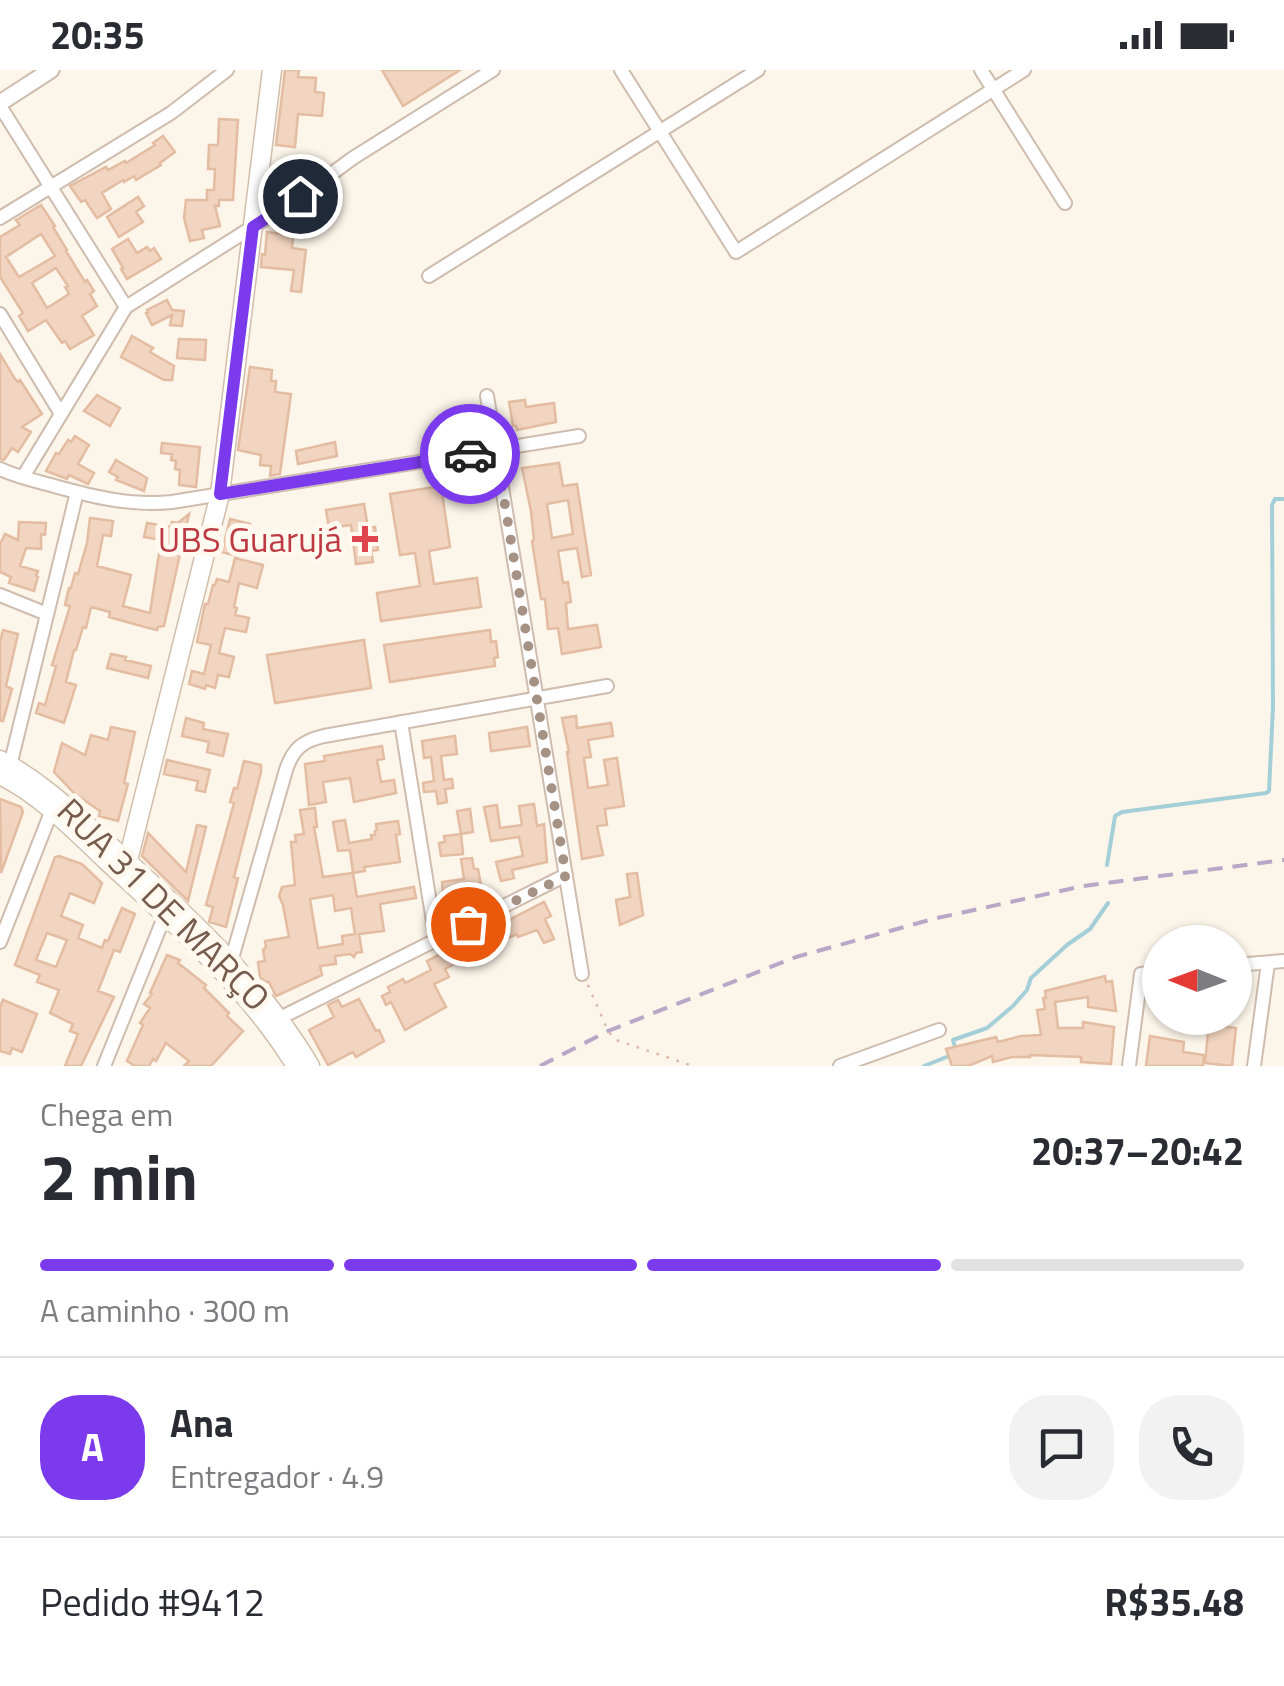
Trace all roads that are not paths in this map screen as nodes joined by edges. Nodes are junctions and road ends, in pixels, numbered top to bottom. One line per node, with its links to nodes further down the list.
1 (51, 70): 10 (street)
2 (227, 70): 12 (street)
3 (272, 70): 15 (main road)
4 (493, 70): 15 (street)
5 (621, 70): 11 (street)
6 (758, 70): 11 (street)
7 (982, 70): 9 (street)
8 (1024, 70): 9 (street)
9 (994, 89): 11 (street); 13 (street)
10 (0, 104): 12 (street)
11 (660, 132): 16 (street)
12 (51, 187): 14 (street); 17 (street)
13 (1065, 203)
14 (0, 218)
15 (253, 227): 17 (street); 26 (main road)
16 (429, 276)
17 (126, 307): 20 (street)
18 (0, 314): 20 (street)
19 (487, 396): 22 (street)
20 (61, 414): 24 (street)
21 (579, 436): 22 (street)
22 (496, 450): 26 (street); 30 (street)
23 (0, 469): 24 (street)
24 (23, 477): 25 (street)
25 (76, 492): 26 (street); 28 (street)
26 (220, 494): 34 (main road)
27 (0, 595): 28 (street)
28 (47, 614): 32 (street)
29 (608, 686): 30 (street)
30 (537, 698): 31 (street); 35 (street)
31 (401, 722): 37 (street); 42 (street)
32 (3, 767): 33 (main road, RUA 31 DE MARÇO); 34 (main road, RUA 31 DE MARÇO)
33 (52, 810): 34 (main road, RUA 31 DE MARÇO); 38 (street)
34 (125, 869): 36 (main road, RUA 31 DE MARÇO); 42 (main road, RUA 31 DE MARÇO)
35 (566, 876): 37 (street); 43 (street)
36 (165, 915): 42 (main road, RUA 31 DE MARÇO); 47 (street)
37 (436, 940): 45 (street)
38 (0, 942)
39 (1284, 961): 40 (street)
40 (1268, 962): 41 (street); 52 (street)
41 (1252, 964)
42 (228, 970): 45 (main road, RUA 31 DE MARÇO)
43 (582, 974)
44 (1142, 974): 51 (street)
45 (273, 1021): 48 (main road, RUA 31 DE MARÇO); 49 (main road, RUA 31 DE MARÇO)
46 (938, 1030): 50 (street)
47 (104, 1066)
48 (296, 1066)
49 (310, 1066)
50 (840, 1066)
51 (1128, 1066)
52 (1254, 1066)

